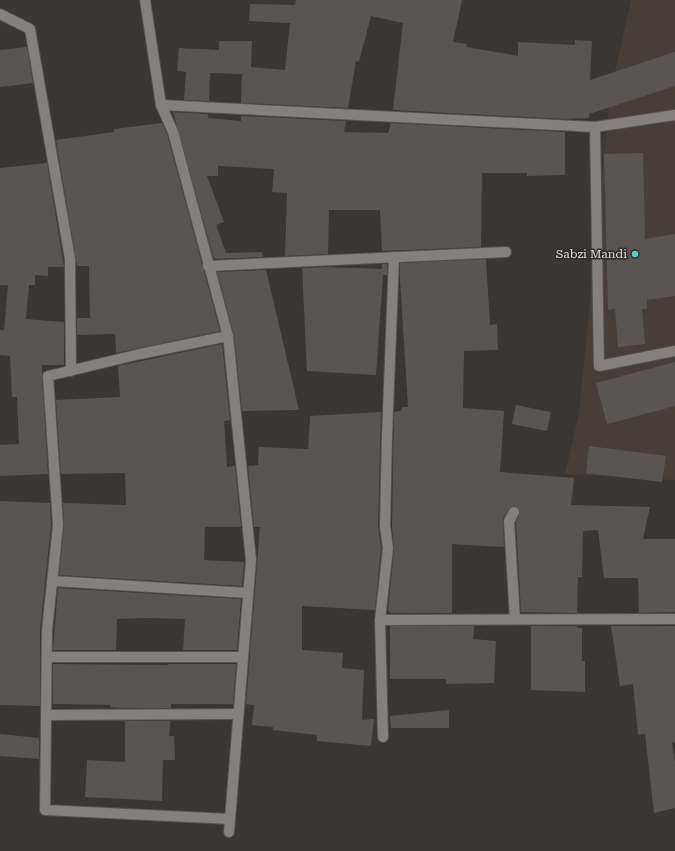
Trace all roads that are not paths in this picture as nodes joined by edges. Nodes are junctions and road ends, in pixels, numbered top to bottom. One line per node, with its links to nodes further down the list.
1 (145, 0): 3 (street)
2 (0, 14): 11 (street)
3 (161, 105): 5 (street); 8 (street)
4 (675, 114): 5 (street)
5 (595, 127): 10 (street)
6 (506, 252): 7 (street)
7 (394, 257): 8 (street); 17 (street)
8 (208, 266): 9 (street)
9 (228, 336): 11 (street); 14 (street)
10 (675, 351)
11 (71, 371): 13 (street)
12 (514, 512): 15 (street)
13 (53, 581): 14 (street); 18 (street)
14 (248, 593): 19 (street)
15 (515, 619): 16 (street); 17 (street)
16 (675, 619)
17 (380, 620): 22 (street)
18 (47, 657): 19 (street); 21 (street)
19 (243, 657): 20 (street)
20 (238, 714): 21 (street); 23 (street)
21 (47, 715): 23 (street)
22 (383, 737)
23 (230, 819): 24 (street)
24 (229, 832)

